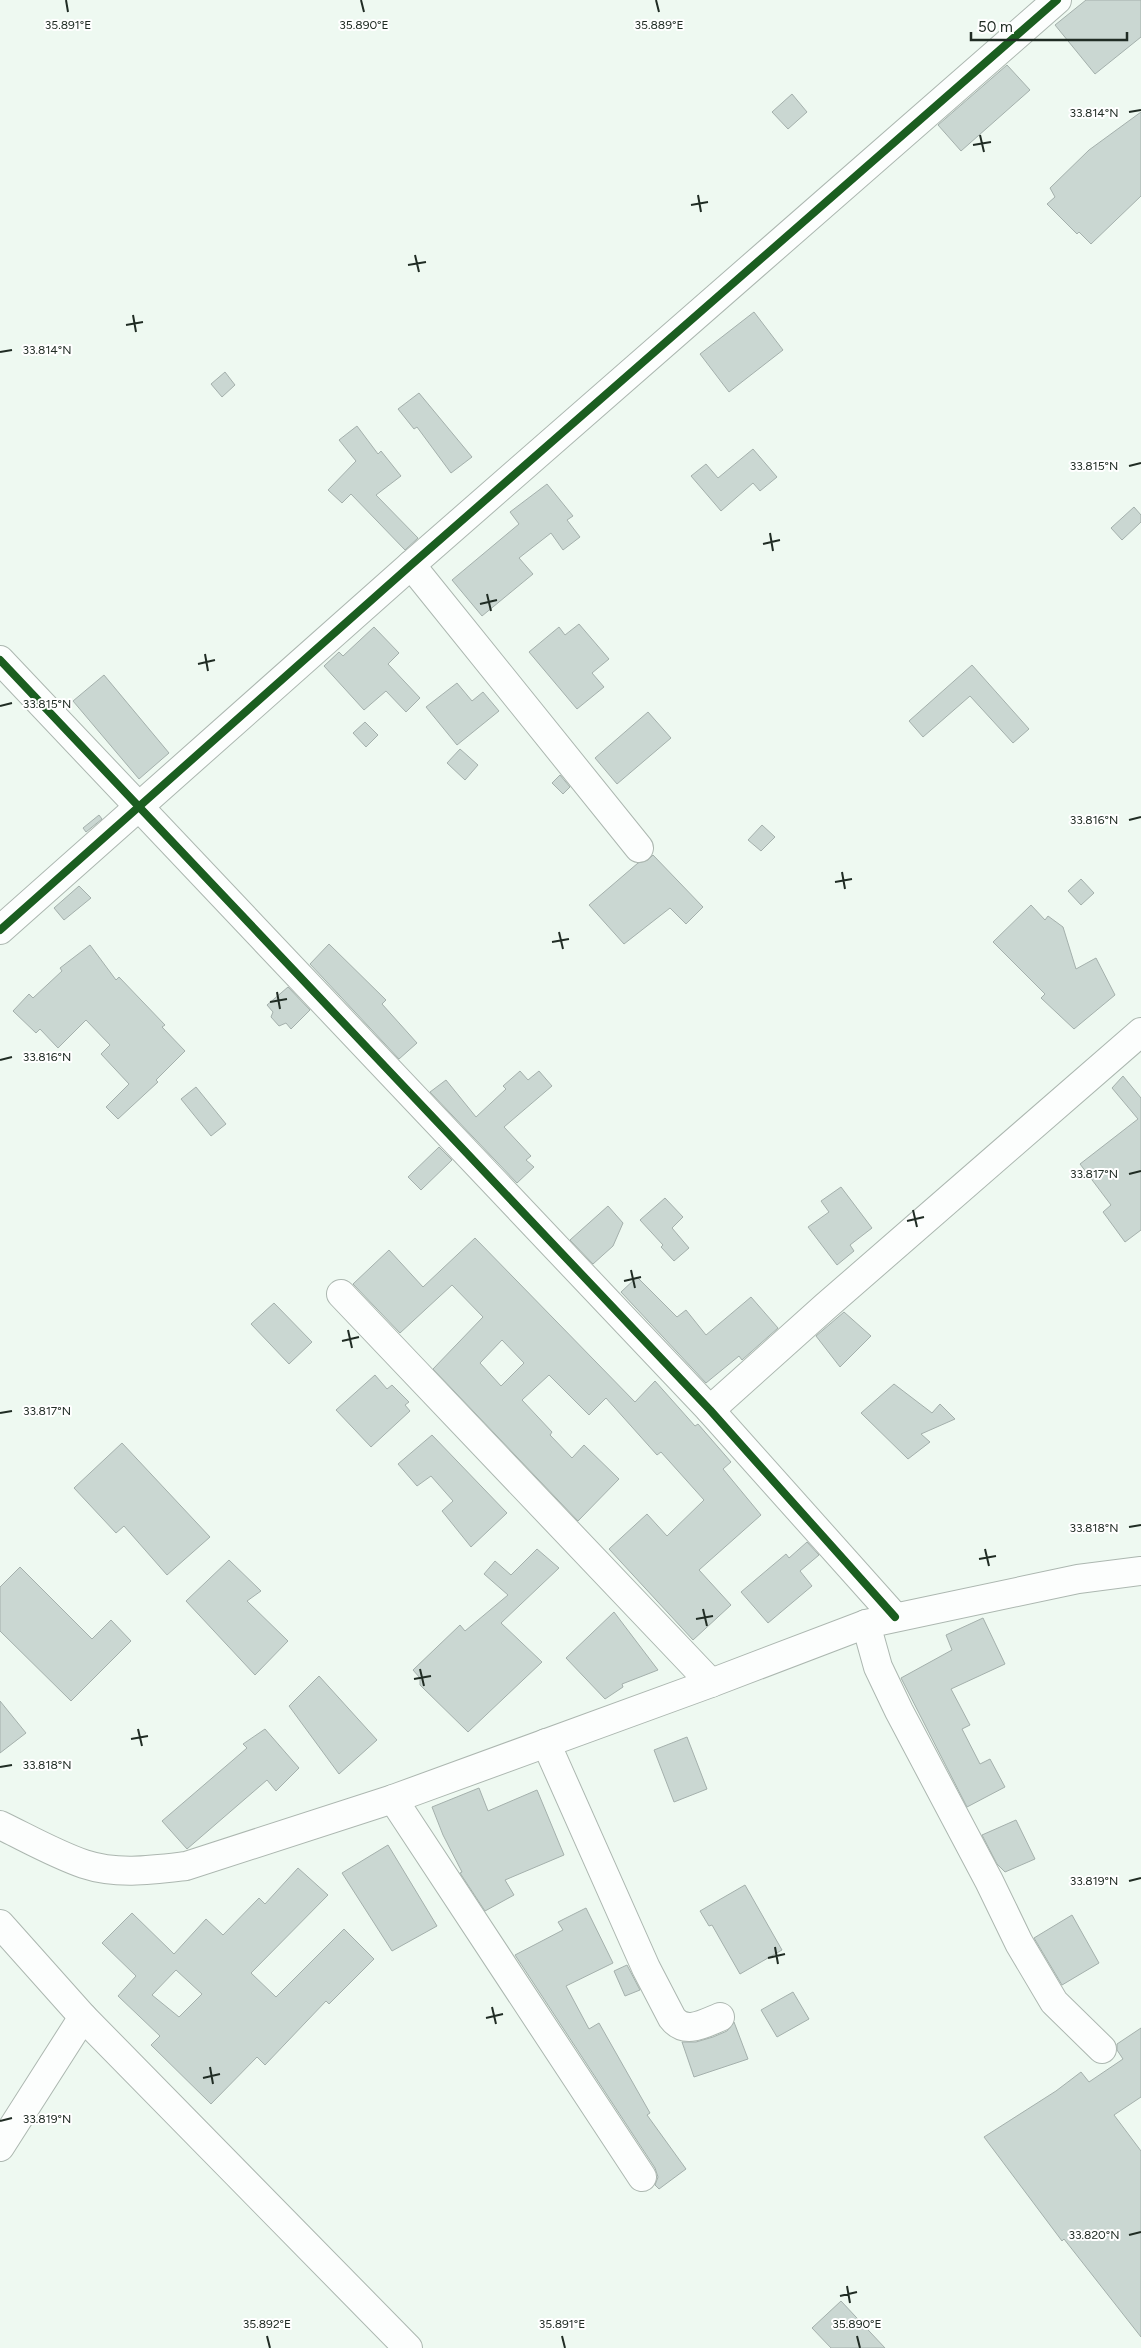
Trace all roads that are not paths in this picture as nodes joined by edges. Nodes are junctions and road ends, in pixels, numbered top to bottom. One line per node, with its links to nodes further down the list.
1 (1057, 0): 2 (street)
2 (411, 565): 4 (street); 5 (street)
3 (0, 660): 4 (street)
4 (137, 806): 6 (street); 9 (street)
5 (639, 848)
6 (0, 930)
7 (1141, 1032): 9 (street)
8 (341, 1294): 13 (street)
9 (710, 1410): 11 (street)
10 (1141, 1571): 11 (street)
11 (895, 1617): 12 (street)
12 (866, 1624): 13 (street); 20 (street)
13 (711, 1683): 14 (street)
14 (546, 1744): 15 (street); 19 (street)
15 (394, 1799): 16 (street); 22 (street)
16 (0, 1826)
17 (0, 1924): 18 (street)
18 (83, 2017): 21 (street); 23 (street)
19 (720, 2017)
20 (1102, 2049)
21 (0, 2147)
22 (642, 2177)
23 (408, 2348)

